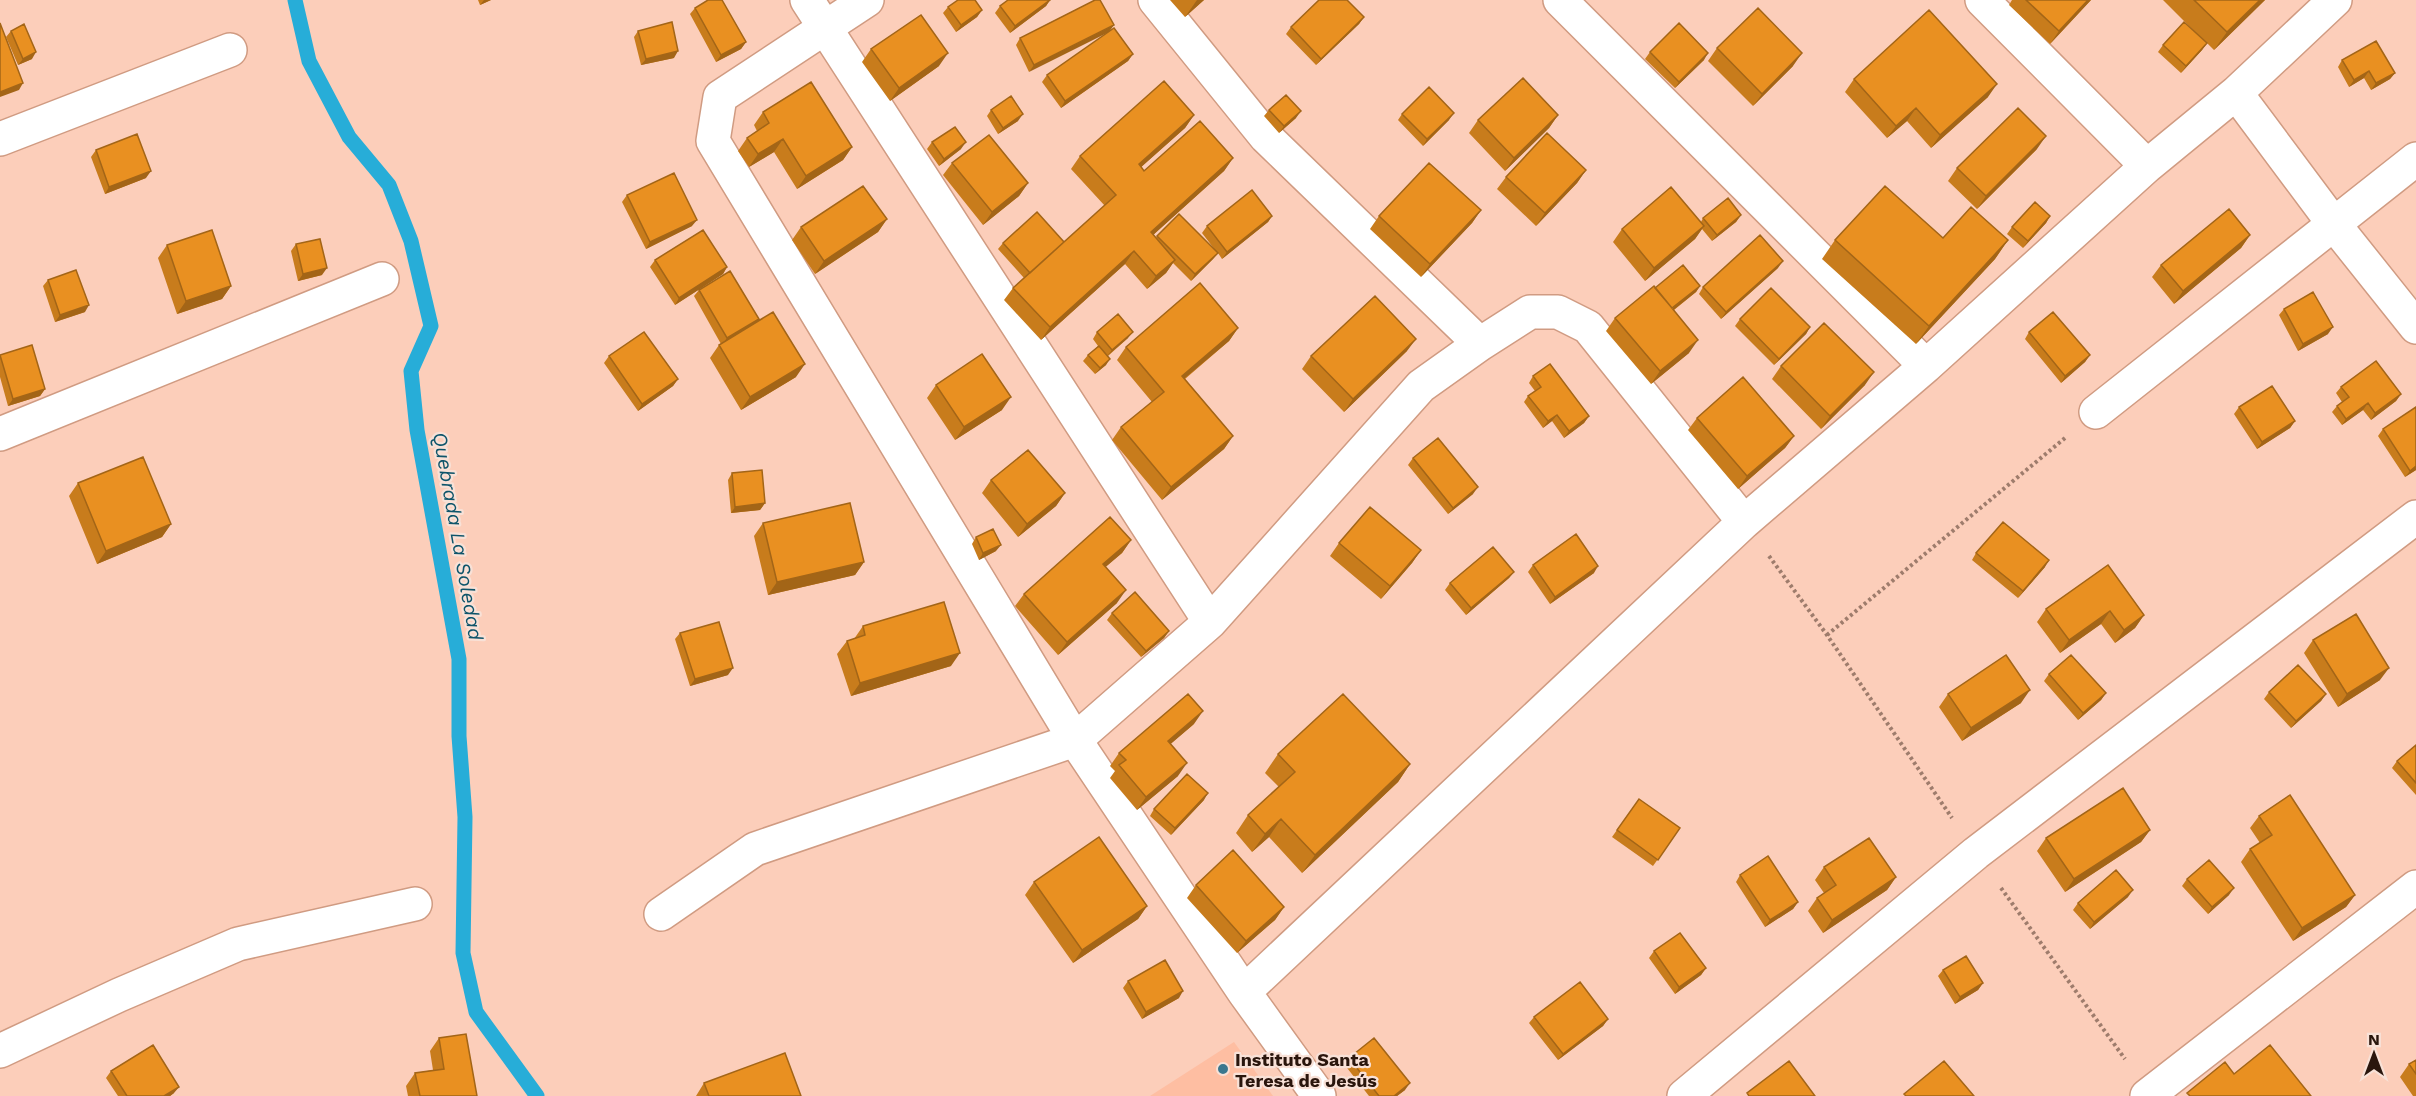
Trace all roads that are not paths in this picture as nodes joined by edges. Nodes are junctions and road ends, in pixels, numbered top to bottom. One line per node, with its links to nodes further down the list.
1 (807, 0): 7 (street)
2 (867, 0): 7 (street)
3 (1155, 0): 16 (street)
4 (1560, 0): 17 (street)
5 (1982, 0): 12 (street)
6 (2334, 0): 9 (street)
7 (825, 29): 22 (street); 23 (street)
8 (230, 50): 10 (street)
9 (2236, 93): 12 (street); 13 (street)
10 (0, 139)
11 (2416, 159): 13 (street)
12 (2147, 166): 17 (street)
13 (2333, 223): 15 (street); 18 (street)
14 (382, 279): 19 (street)
15 (2416, 327)
16 (1480, 344): 21 (street); 22 (street)
17 (1926, 366): 21 (street)
18 (2096, 412)
19 (0, 434)
20 (2416, 517): 31 (street)
21 (1744, 522): 27 (street)
22 (1210, 622): 23 (street)
23 (1075, 740): 26 (street); 27 (street)
24 (2416, 887): 29 (street)
25 (415, 904): 28 (street)
26 (661, 914)
27 (1244, 992): 30 (street)
28 (0, 1051)
29 (2149, 1095)
30 (1319, 1096)
31 (1684, 1096)

